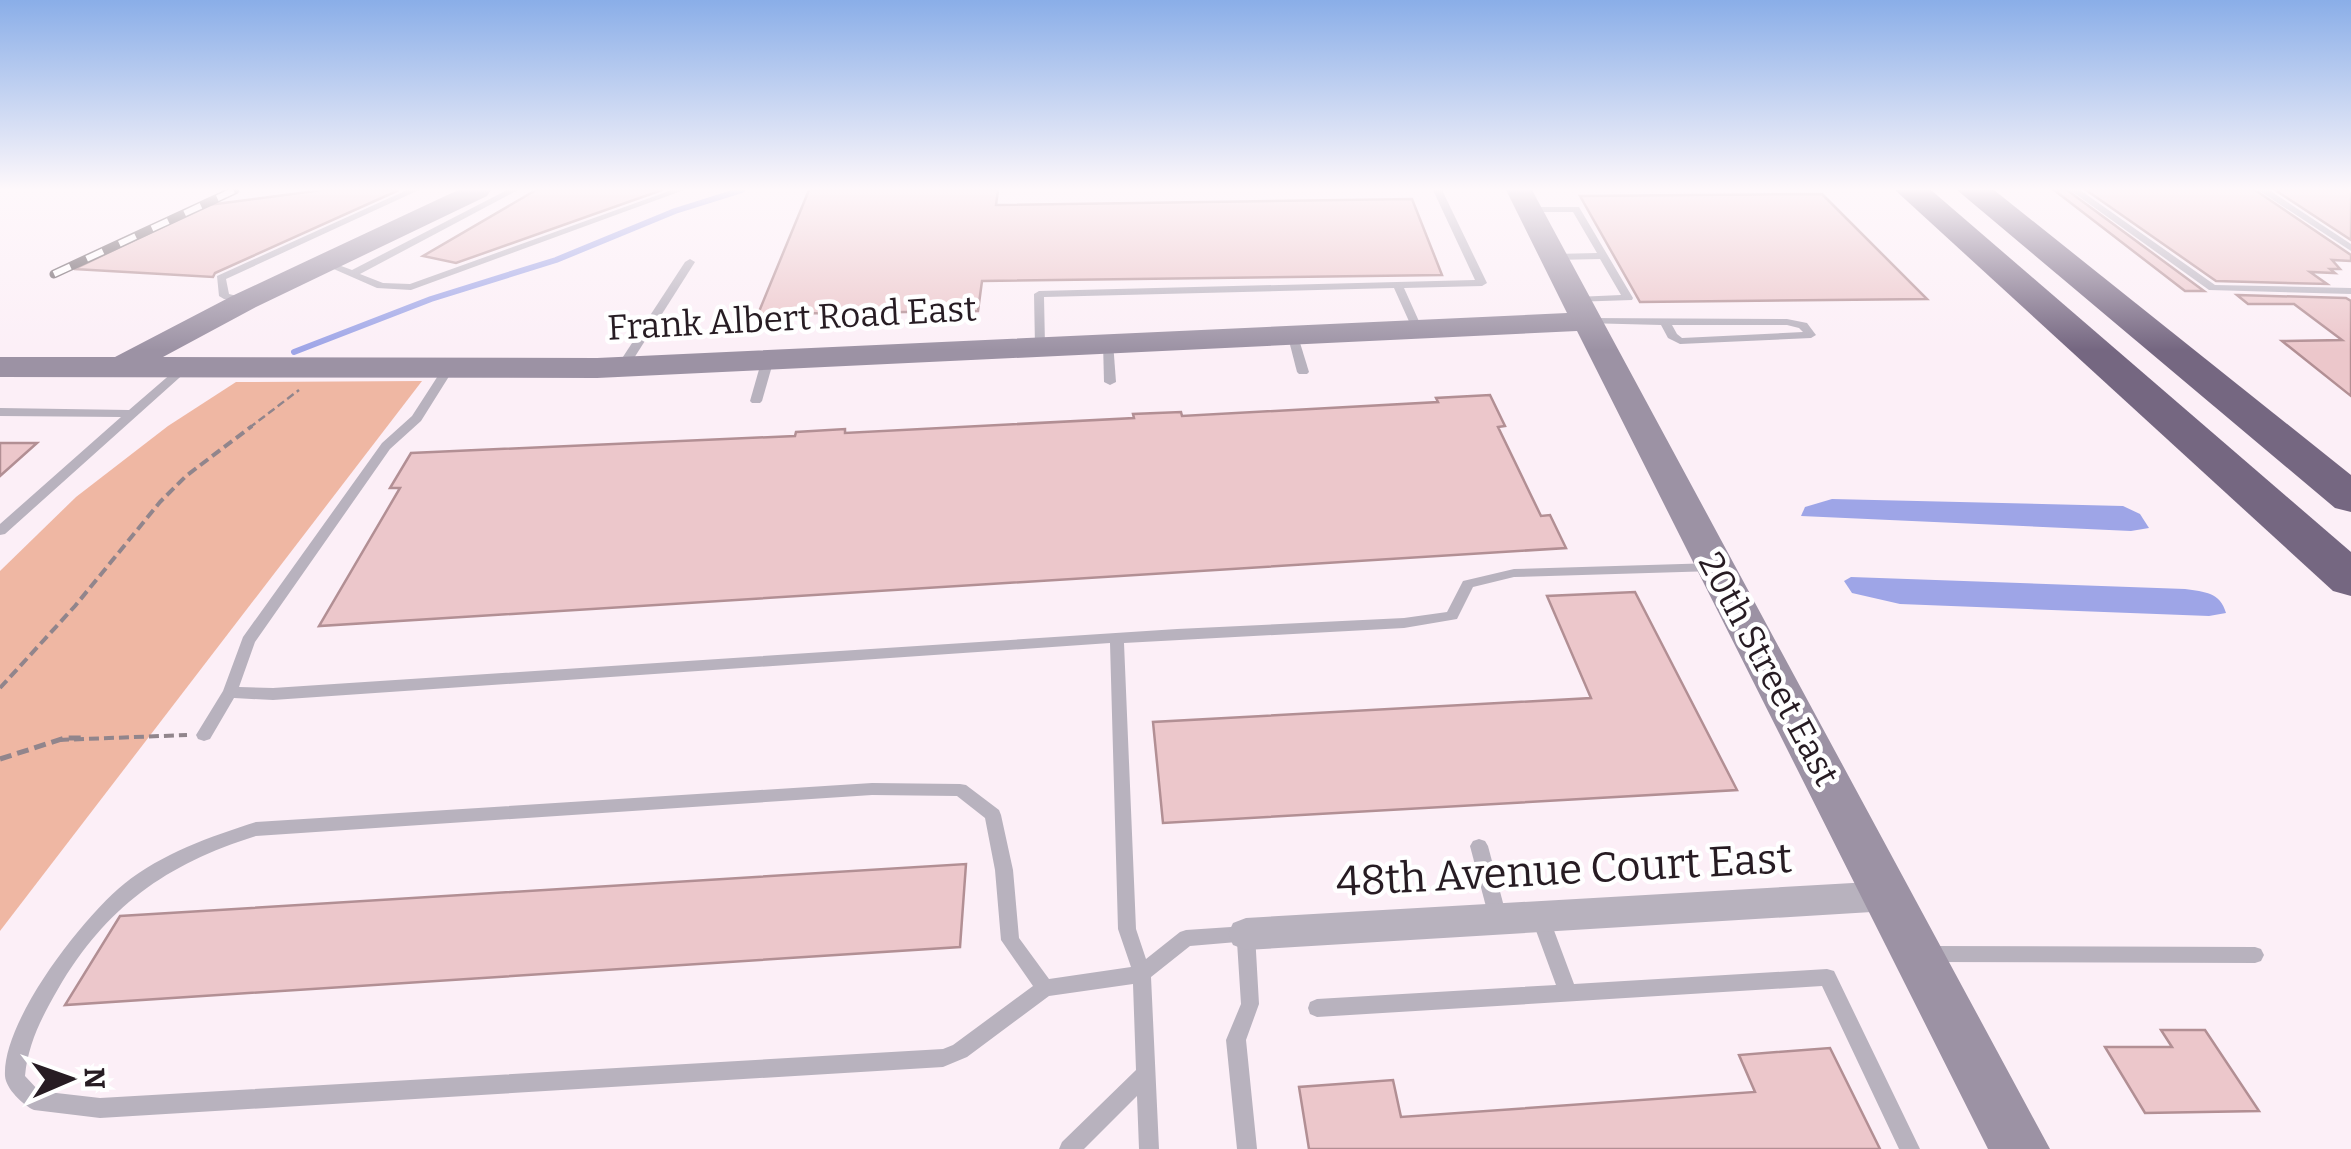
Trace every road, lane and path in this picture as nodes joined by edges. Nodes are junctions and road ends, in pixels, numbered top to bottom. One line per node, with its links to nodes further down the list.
1 (296, 244): 19 (lane)
2 (365, 244): 15 (street)
3 (411, 244): 16 (lane)
4 (531, 244): 16 (lane)
5 (1463, 244): 17 (lane)
6 (1547, 244): 13 (street, 20th Street East)
7 (1596, 244): 12 (lane)
8 (1973, 244): 42 (highway)
9 (2040, 244): 39 (highway)
10 (2067, 244): 38 (highway)
11 (2151, 244): 18 (lane)
12 (1603, 256): 13 (lane); 20 (lane)
13 (1554, 257): 20 (street, 20th Street East)
14 (690, 262): 27 (lane)
15 (324, 263): 16 (lane); 19 (street)
16 (356, 272)
17 (1398, 285): 22 (lane); 25 (lane)
18 (2351, 291)
19 (245, 300): 29 (street)
20 (1582, 310): 21 (lane); 22 (street, Frank Albert Road East); 41 (street, 20th Street East)
21 (1666, 322): 21 (lane)
22 (1417, 328): 23 (street, Frank Albert Road East)
23 (1292, 333): 24 (street, Frank Albert Road East); 33 (lane)
24 (1108, 342): 25 (street, Frank Albert Road East); 34 (lane)
25 (1040, 346): 26 (street, Frank Albert Road East)
26 (768, 360): 27 (street, Frank Albert Road East); 35 (lane)
27 (623, 366): 32 (street, Frank Albert Road East)
28 (0, 368): 29 (street, Frank Albert Road East)
29 (120, 368): 30 (street, Frank Albert Road East)
30 (184, 368): 31 (street, Frank Albert Road East); 37 (lane)
31 (320, 369): 32 (street, Frank Albert Road East); 44 (path)
32 (447, 370): 45 (lane)
33 (1302, 372)
34 (1110, 382)
35 (756, 400)
36 (0, 412): 37 (lane)
37 (132, 414): 40 (lane)
38 (2351, 461)
39 (2351, 498)
40 (0, 531)
41 (1716, 566): 43 (lane); 49 (street, 20th Street East)
42 (2351, 579)
43 (1116, 638): 45 (lane); 55 (lane)
44 (0, 688)
45 (230, 692): 46 (lane)
46 (204, 735): 47 (path)
47 (0, 760)
48 (1479, 846): 51 (lane)
49 (1888, 896): 50 (street, 48th Avenue Court East); 53 (street, 20th Street East)
50 (1540, 917): 51 (street, 48th Avenue Court East); 57 (lane)
51 (1498, 920): 52 (street, 48th Avenue Court East)
52 (1246, 934): 55 (lane); 63 (lane)
53 (1918, 954): 54 (lane); 60 (street, 20th Street East)
54 (2255, 955)
55 (1142, 974): 56 (lane); 59 (lane)
56 (1044, 988): 56 (lane)
57 (1568, 993): 58 (lane); 64 (lane)
58 (1317, 1008)
59 (1146, 1074): 61 (lane); 62 (lane)
60 (2029, 1148)
61 (1069, 1149)
62 (1149, 1149)
63 (1246, 1149)
64 (1910, 1149)

